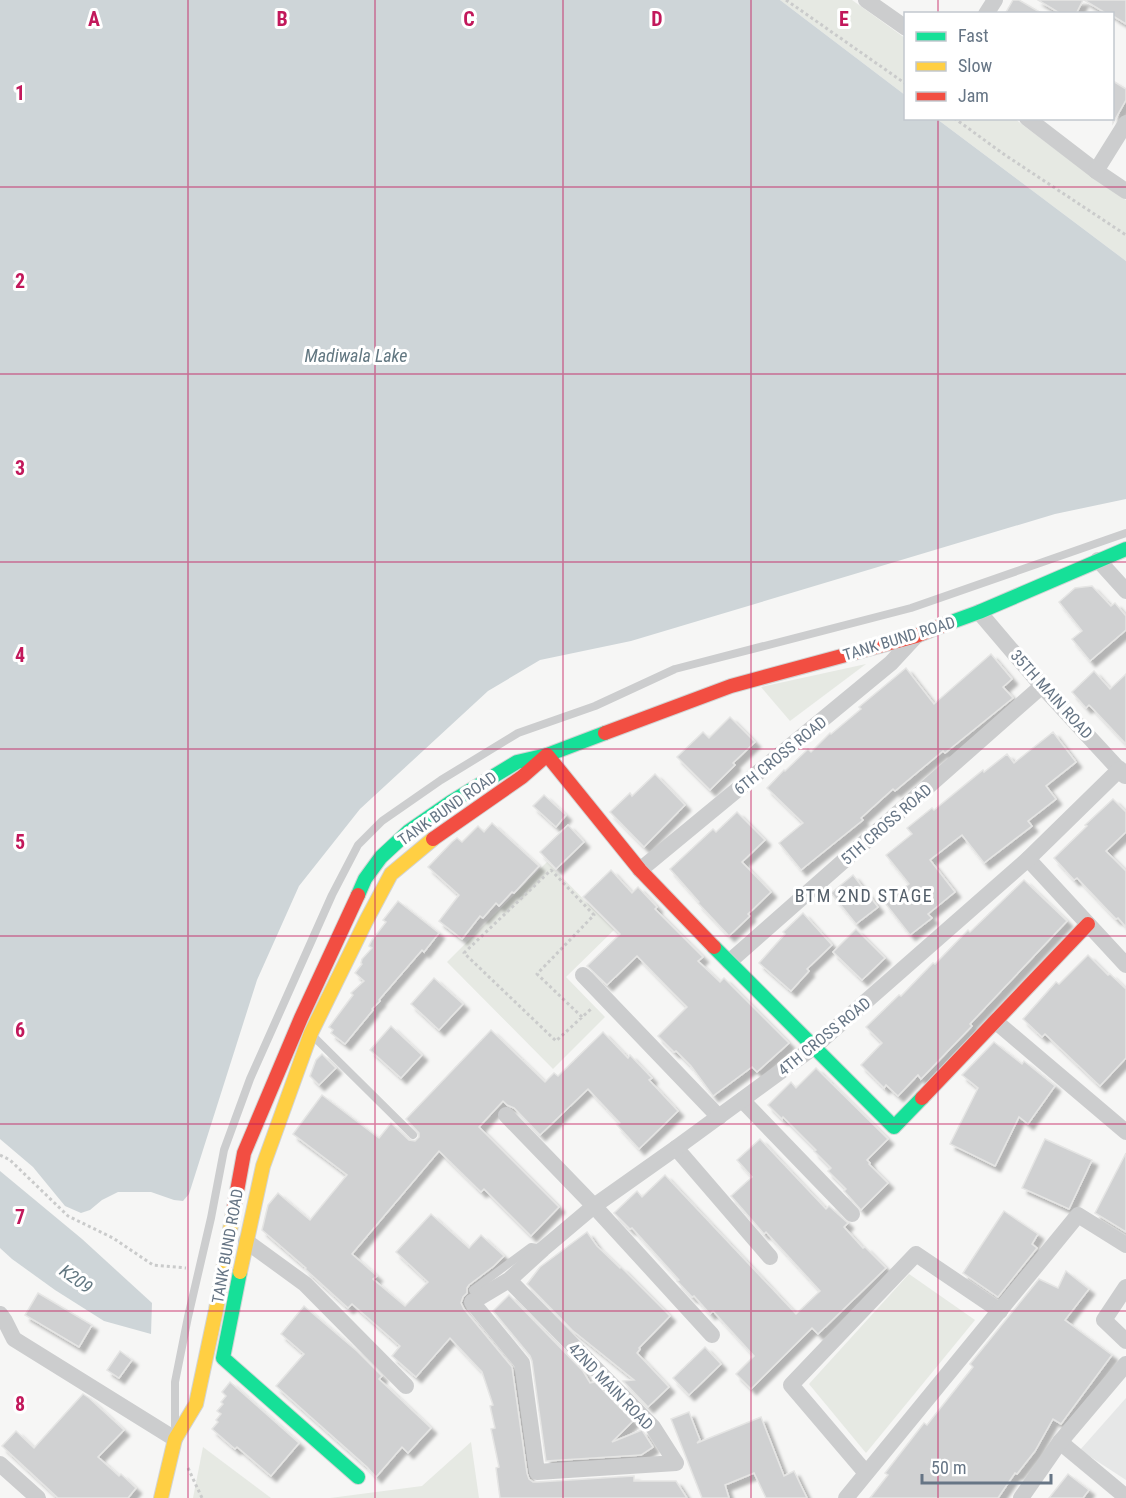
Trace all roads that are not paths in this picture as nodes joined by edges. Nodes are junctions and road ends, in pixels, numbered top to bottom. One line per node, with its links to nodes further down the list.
1 (866, 0): 2 (street)
2 (904, 27)
3 (1030, 120): 5 (street)
4 (1126, 123): 5 (street)
5 (1096, 171): 6 (street)
6 (1126, 191)
7 (1126, 533): 46 (lane)
8 (1126, 549): 9 (street, TANK BUND ROAD)
9 (1098, 560): 10 (street); 11 (street, TANK BUND ROAD)
10 (1126, 591)
11 (979, 612): 12 (street, TANK BUND ROAD); 13 (street, 35TH MAIN ROAD)
12 (916, 636): 14 (street, TANK BUND ROAD); 17 (street, 6TH CROSS ROAD)
13 (1042, 686): 15 (street, 35TH MAIN ROAD); 19 (street, 5TH CROSS ROAD)
14 (547, 755): 17 (street); 23 (street); 46 (street, TANK BUND ROAD)
15 (1123, 773): 16 (street, 4TH CROSS ROAD)
16 (1028, 859): 18 (street); 24 (street, 4TH CROSS ROAD)
17 (640, 870): 19 (street)
18 (1088, 924): 20 (street); 22 (street)
19 (729, 962): 24 (street)
20 (1126, 965)
21 (584, 975): 27 (street)
22 (995, 1021): 24 (street); 28 (street)
23 (311, 1033): 29 (lane); 33 (street)
24 (814, 1047): 25 (street, 4TH CROSS ROAD)
25 (742, 1100): 27 (street, 4TH CROSS ROAD); 32 (street)
26 (506, 1115): 31 (street)
27 (719, 1117): 30 (street, 4TH CROSS ROAD)
28 (1126, 1132)
29 (413, 1135)
30 (676, 1148): 31 (street, 4TH CROSS ROAD); 36 (street)
31 (594, 1206): 35 (street, 4TH CROSS ROAD); 42 (street)
32 (852, 1214)
33 (246, 1241): 45 (street); 50 (street)
34 (1126, 1245): 40 (street)
35 (543, 1249): 37 (street, 4TH CROSS ROAD); 39 (lane)
36 (770, 1257)
37 (509, 1280): 37 (street, 42ND MAIN ROAD)
38 (1126, 1287): 43 (street)
39 (473, 1290)
40 (1000, 1311): 49 (street); 49 (street)
41 (0, 1314): 46 (street)
42 (712, 1335)
43 (1126, 1341)
44 (1126, 1364): 47 (street)
45 (406, 1386)
46 (176, 1439): 53 (street, TANK BUND ROAD)
47 (1060, 1442): 51 (street); 55 (street)
48 (0, 1464): 52 (street)
49 (866, 1473): 54 (street)
50 (358, 1477)
51 (1126, 1497)
52 (38, 1498)
53 (161, 1498)
54 (846, 1498)
55 (1021, 1498)

